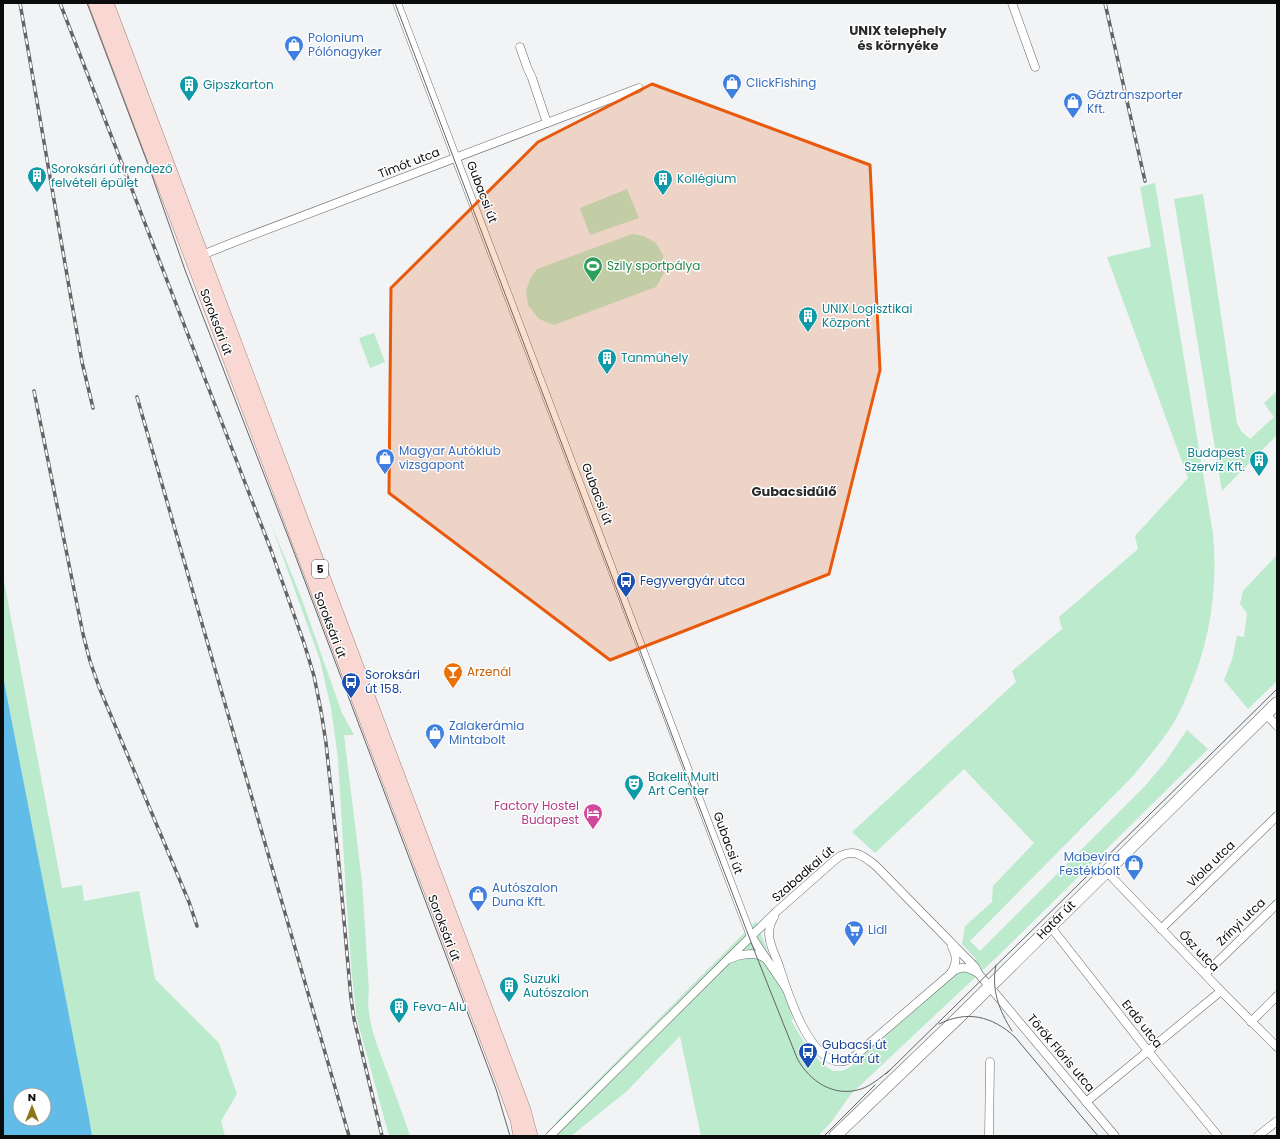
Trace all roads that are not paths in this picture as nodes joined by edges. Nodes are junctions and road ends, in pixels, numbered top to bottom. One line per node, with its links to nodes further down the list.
1 (95, 3): 11 (main road, Soroksári út / 5)
2 (107, 3): 10 (main road, Soroksári út / 5)
3 (397, 3): 9 (street, Gubacsi út)
4 (1012, 3): 6 (street)
5 (520, 48): 8 (street)
6 (1034, 67)
7 (639, 88): 8 (street, Timót utca)
8 (547, 124): 9 (street, Timót utca)
9 (456, 158): 10 (street, Timót utca); 21 (street, Gubacsi út)
10 (202, 254): 11 (street); 39 (main road, Soroksári út / 5)
11 (194, 267): 38 (main road, Soroksári út / 5)
12 (1277, 703): 13 (main road, Határ út)
13 (1266, 714): 14 (street); 16 (main road, Határ út)
14 (1277, 726)
15 (1277, 816): 20 (street, Viola utca)
16 (1106, 871): 19 (main road, Határ út); 20 (street, Ősz utca)
17 (1277, 904): 26 (street, Zrínyi utca)
18 (776, 912): 21 (street, Szabadkai út); 22 (street, Szabadkai út); 29 (street, Gubacsi út)
19 (1050, 926): 28 (main road, Határ út); 34 (street, Erdő utca)
20 (1161, 929): 26 (street, Ősz utca)
21 (751, 936): 23 (street, Szabadkai út); 24 (street, Gubacsi út)
22 (949, 942): 25 (street, Szabadkai út); 27 (street, Szabadkai út)
23 (727, 960): 24 (street, Szabadkai út); 40 (street, Szabadkai út)
24 (769, 963): 29 (street, Gubacsi út)
25 (978, 973): 27 (street, Gubacsi út); 28 (street)
26 (1205, 974): 30 (street, Ősz utca)
27 (949, 975): 29 (street, Gubacsi út)
28 (989, 987): 36 (street, Török Flóris utca); 41 (main road, Határ út)
29 (786, 988)
30 (1221, 991): 32 (street, Ősz utca); 34 (street)
31 (1277, 996): 32 (street)
32 (1251, 1022): 33 (street, Ősz utca)
33 (1277, 1047)
34 (1148, 1051): 36 (street); 44 (street, Erdő utca)
35 (990, 1062): 42 (street)
36 (1086, 1102): 43 (street, Török Flóris utca)
37 (1277, 1122): 45 (street)
38 (520, 1136)
39 (531, 1136)
40 (550, 1136)
41 (835, 1136)
42 (989, 1136)
43 (1115, 1136)
44 (1218, 1136)
45 (1258, 1136)

